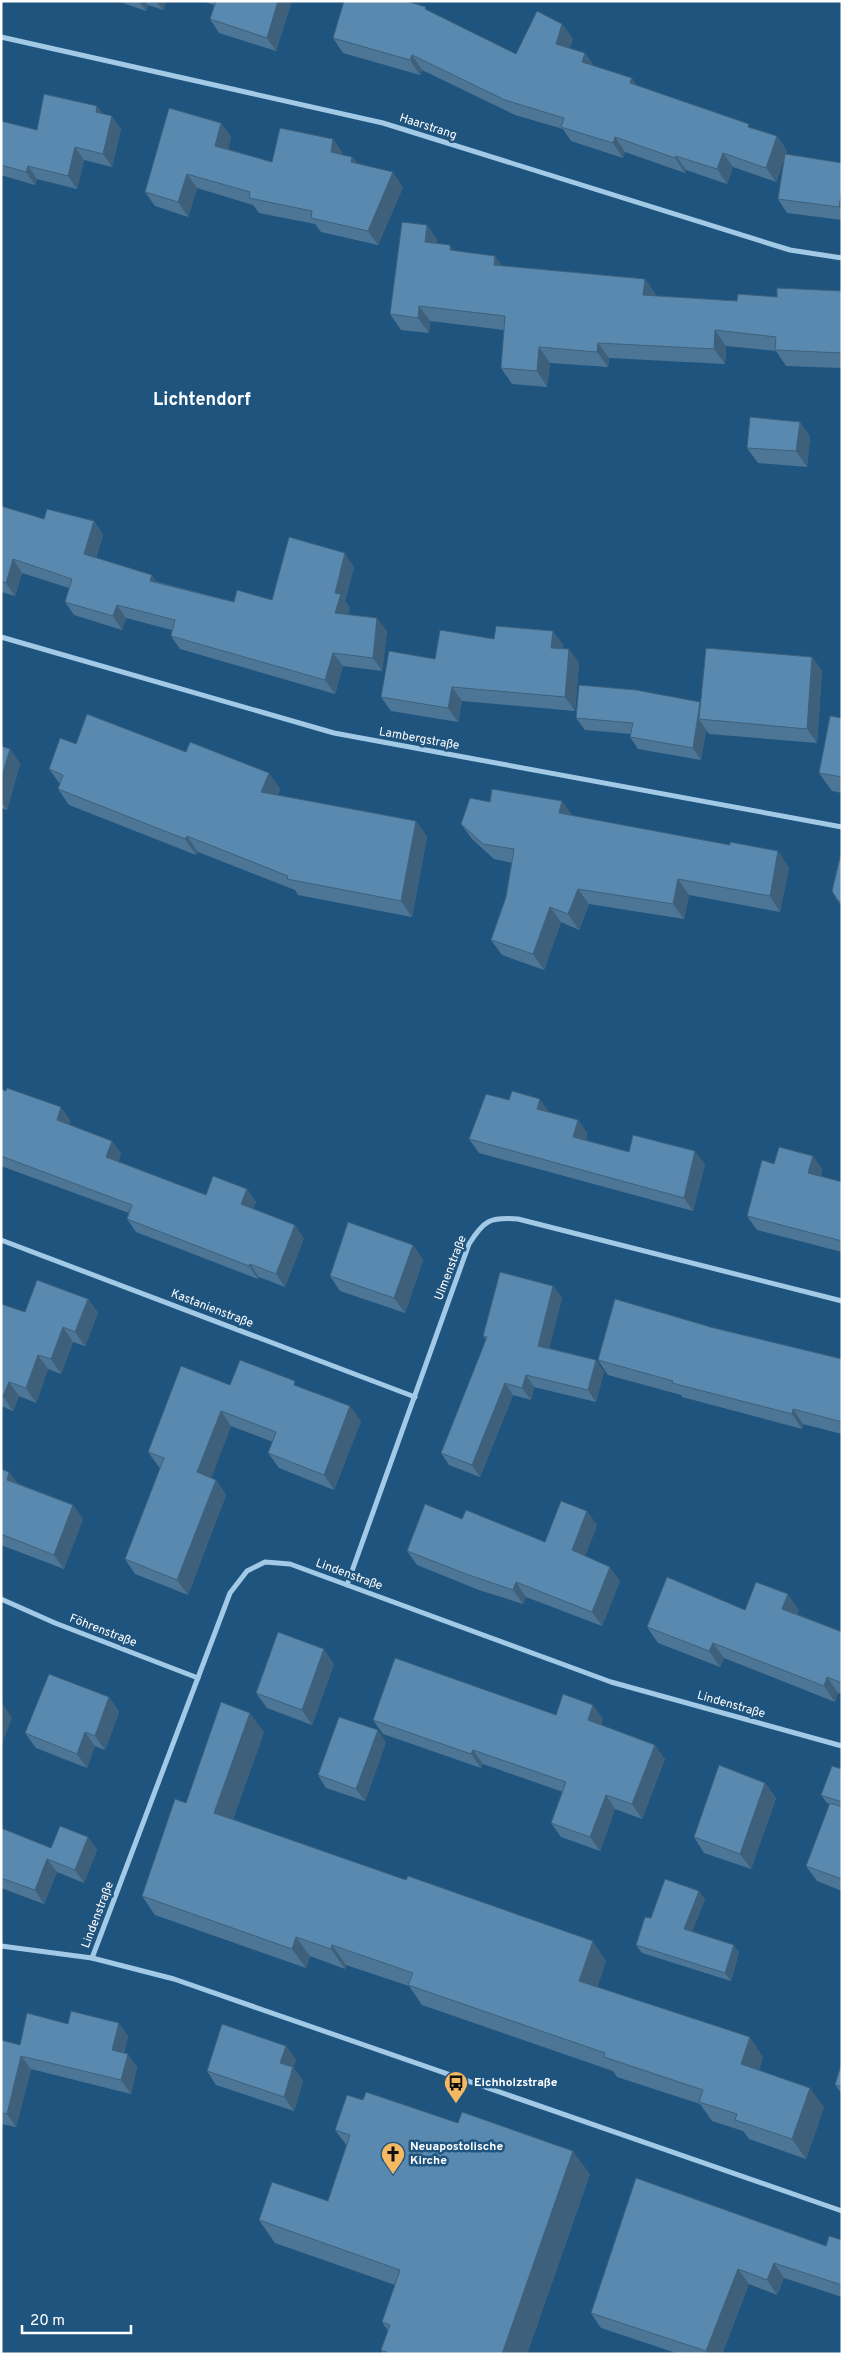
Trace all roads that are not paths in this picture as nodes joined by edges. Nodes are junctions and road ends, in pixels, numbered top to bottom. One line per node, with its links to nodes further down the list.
1 (1, 37): 2 (street, Haarstrang)
2 (842, 258)
3 (1, 637): 4 (street, Lambergstraße)
4 (842, 827)
5 (1, 1240): 7 (street, Kastanienstraße)
6 (842, 1301): 7 (street, Ulmenstraße)
7 (415, 1397): 8 (street, Ulmenstraße)
8 (347, 1585): 10 (street, Lindenstraße); 11 (street, Lindenstraße)
9 (1, 1599): 10 (street, Föhrenstraße)
10 (198, 1678): 13 (street, Lindenstraße)
11 (842, 1746)
12 (1, 1946): 13 (street)
13 (92, 1958): 14 (street)
14 (842, 2211)

